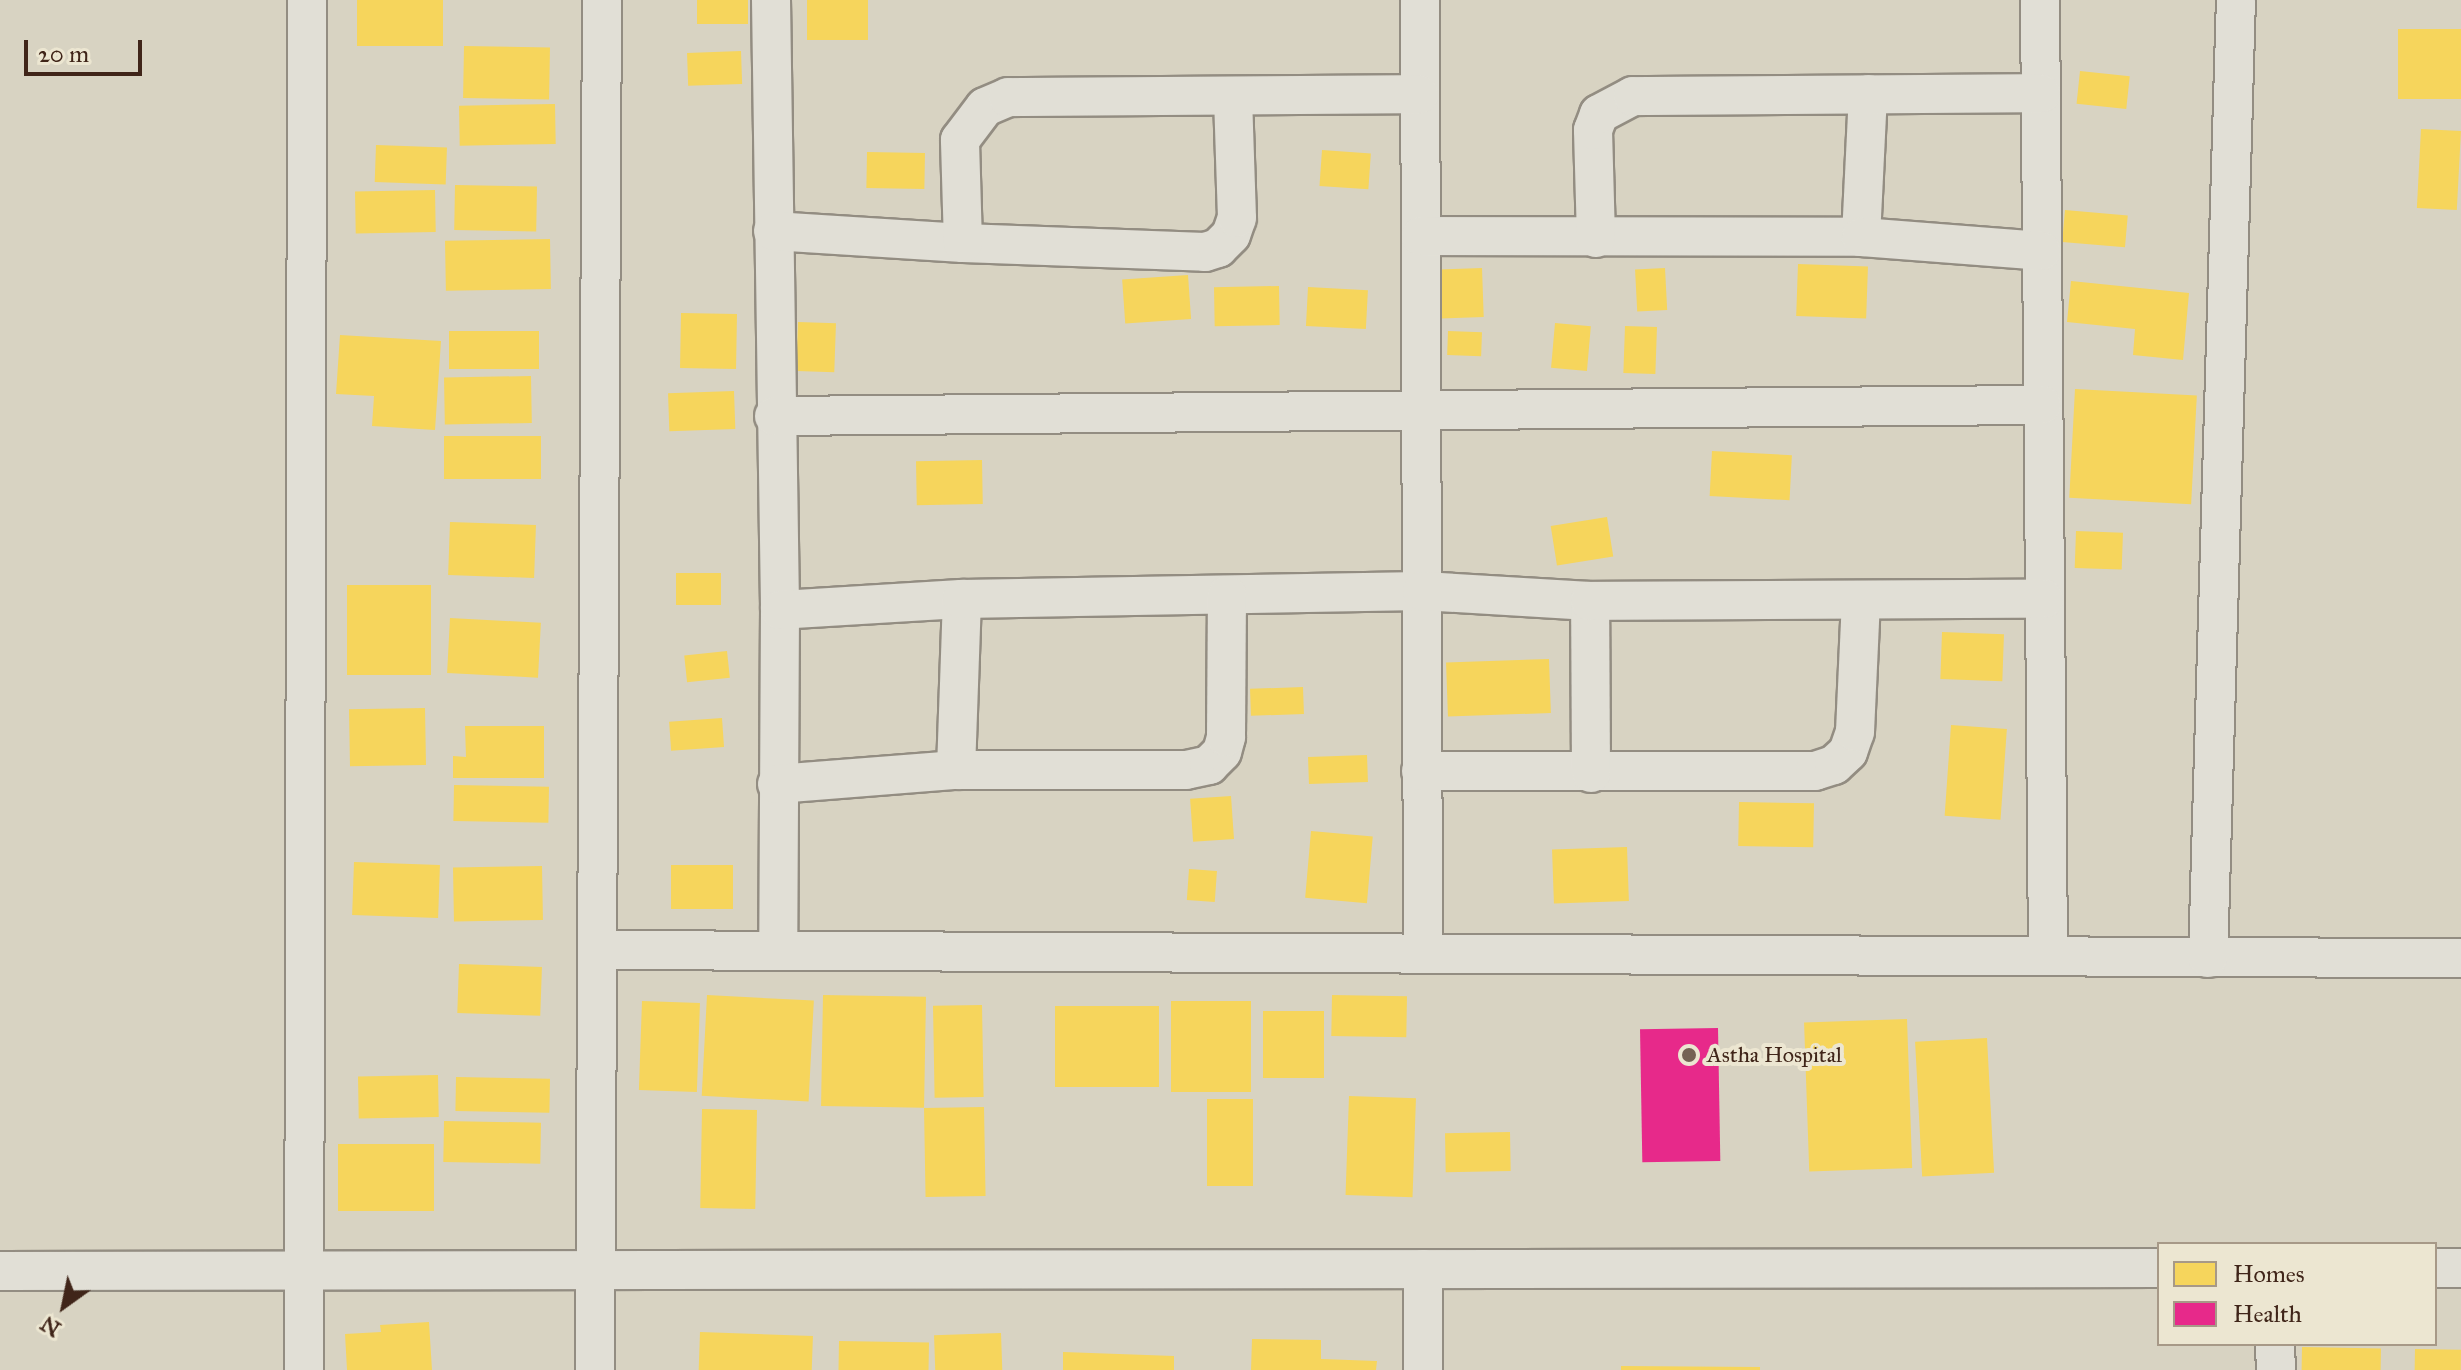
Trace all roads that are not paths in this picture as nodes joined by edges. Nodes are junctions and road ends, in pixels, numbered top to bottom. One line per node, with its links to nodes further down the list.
1 (307, 0): 41 (street)
2 (602, 0): 31 (street)
3 (771, 0): 11 (street)
4 (1420, 0): 8 (street)
5 (2040, 0): 7 (street)
6 (2236, 0): 35 (street)
7 (2041, 93): 9 (street); 16 (street)
8 (1419, 94): 10 (street); 12 (street)
9 (1868, 94): 13 (street); 14 (street)
10 (1233, 97): 15 (street); 15 (street)
11 (773, 231): 15 (street); 19 (street)
12 (1421, 236): 14 (street); 18 (street)
13 (1861, 237): 14 (street); 16 (street)
14 (1596, 238)
15 (963, 243)
16 (2041, 251): 17 (street)
17 (2042, 405): 18 (street); 23 (street)
18 (1421, 410): 19 (street); 20 (street)
19 (774, 416): 26 (street)
20 (1422, 591): 21 (street); 25 (street); 28 (street)
21 (1227, 595): 22 (street); 27 (street)
22 (962, 599): 26 (street); 27 (street)
23 (2044, 599): 24 (street); 34 (street)
24 (1861, 600): 25 (street); 29 (street)
25 (1590, 601): 29 (street)
26 (780, 610): 30 (street)
27 (956, 770): 30 (street)
28 (1421, 771): 29 (street); 33 (street)
29 (1591, 773)
30 (777, 784): 32 (street)
31 (597, 950): 32 (street); 42 (street)
32 (778, 950): 33 (street)
33 (1423, 952): 34 (street)
34 (2048, 955): 35 (street)
35 (2208, 958): 36 (street)
36 (2461, 958)
37 (2157, 1268): 40 (street)
38 (2437, 1268): 39 (street)
39 (2461, 1268)
40 (1423, 1269): 42 (street); 47 (street)
41 (303, 1270): 42 (street); 43 (street); 45 (street)
42 (596, 1270): 46 (street)
43 (0, 1271)
44 (2275, 1346): 48 (street)
45 (304, 1370)
46 (595, 1370)
47 (1423, 1370)
48 (2276, 1370)

